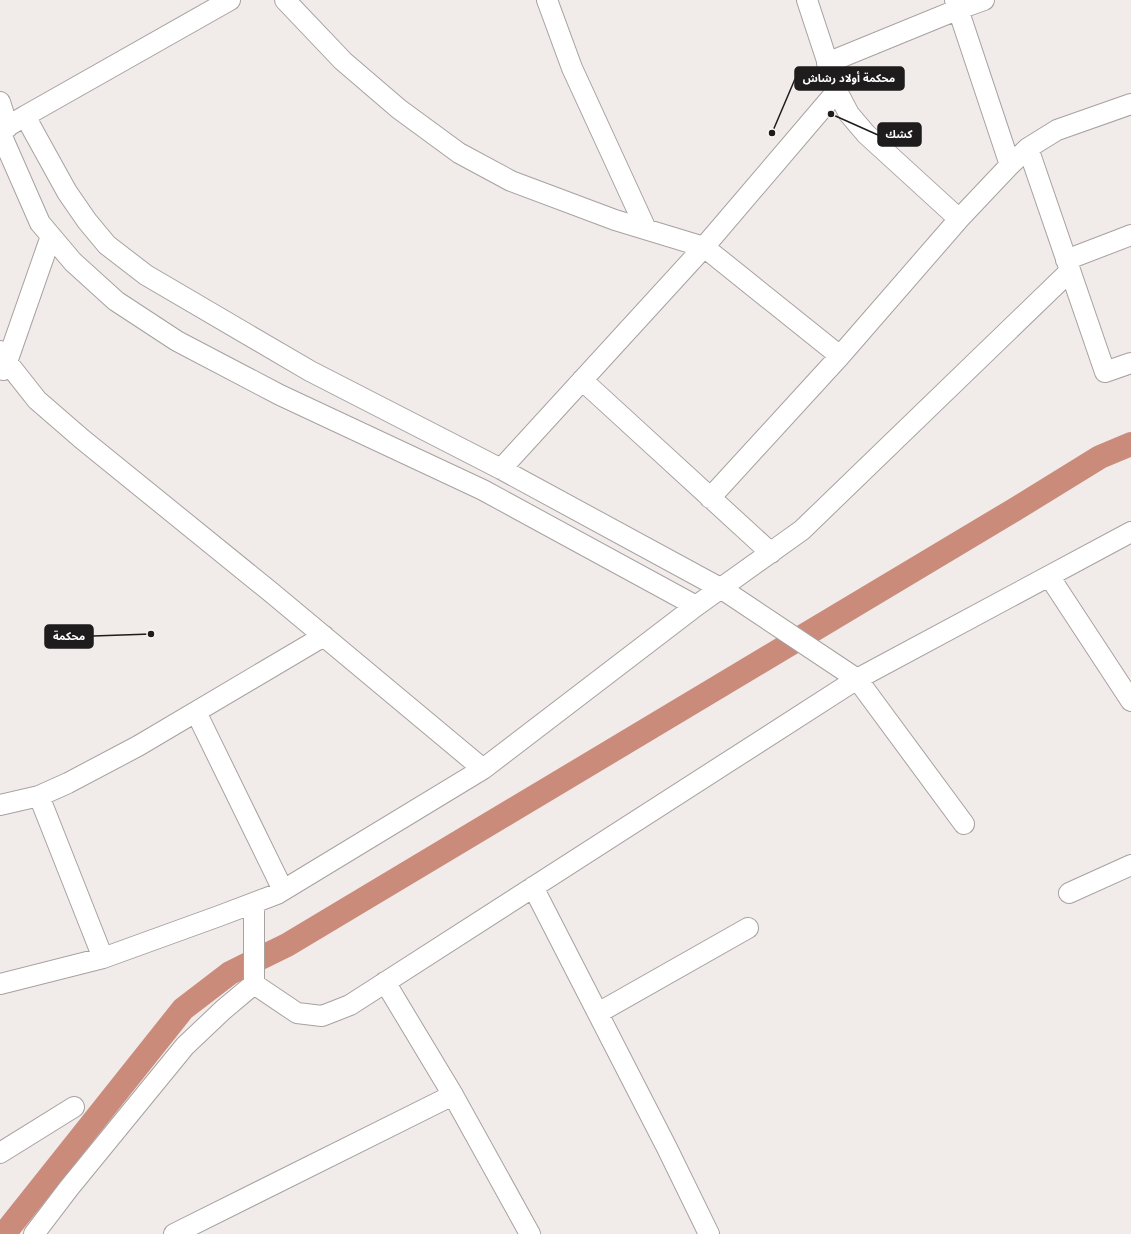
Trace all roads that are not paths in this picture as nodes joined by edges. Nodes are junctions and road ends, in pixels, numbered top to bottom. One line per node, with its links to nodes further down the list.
1 (230, 0): 11 (street)
2 (285, 0): 16 (street)
3 (547, 0): 16 (street)
4 (807, 0): 7 (street)
5 (984, 0): 6 (street)
6 (957, 4): 7 (street); 14 (street)
7 (827, 63): 8 (street)
8 (837, 91): 15 (street); 19 (street)
9 (0, 102): 12 (street)
10 (1131, 104): 13 (street)
11 (25, 116): 12 (street); 25 (street)
12 (3, 130): 18 (street)
13 (1028, 148): 14 (street); 20 (street)
14 (1010, 164): 15 (street)
15 (959, 219): 21 (street)
16 (646, 229): 19 (street)
17 (1131, 235): 20 (street)
18 (51, 236): 22 (street); 31 (street)
19 (704, 247): 21 (street); 24 (street)
20 (1068, 265): 23 (street); 28 (street)
21 (840, 356): 26 (street)
22 (2, 363): 32 (street)
23 (1131, 363)
24 (582, 380): 25 (street); 26 (street)
25 (500, 469): 30 (street)
26 (710, 498): 28 (street)
27 (1131, 532): 29 (street)
28 (771, 553): 30 (street)
29 (1049, 576): 33 (street); 34 (street)
30 (722, 589): 31 (street); 33 (street)
31 (696, 606): 36 (street)
32 (324, 636): 35 (street); 36 (street)
33 (857, 679): 39 (street); 41 (street)
34 (1131, 701)
35 (196, 712): 37 (street); 42 (street)
36 (483, 769): 42 (street)
37 (40, 796): 38 (street); 46 (street)
38 (0, 805)
39 (964, 824)
40 (1131, 865): 43 (street)
41 (533, 887): 47 (street); 50 (street)
42 (283, 890): 44 (street)
43 (1069, 893)
44 (254, 903): 46 (street); 49 (street)
45 (748, 928): 50 (street)
46 (103, 958): 48 (street)
47 (385, 982): 49 (street); 51 (street)
48 (0, 984)
49 (254, 984): 54 (street)
50 (598, 1013): 57 (street)
51 (453, 1095): 55 (street); 56 (street)
52 (74, 1107): 53 (street)
53 (0, 1153)
54 (34, 1234)
55 (174, 1234)
56 (530, 1234)
57 (709, 1234)

